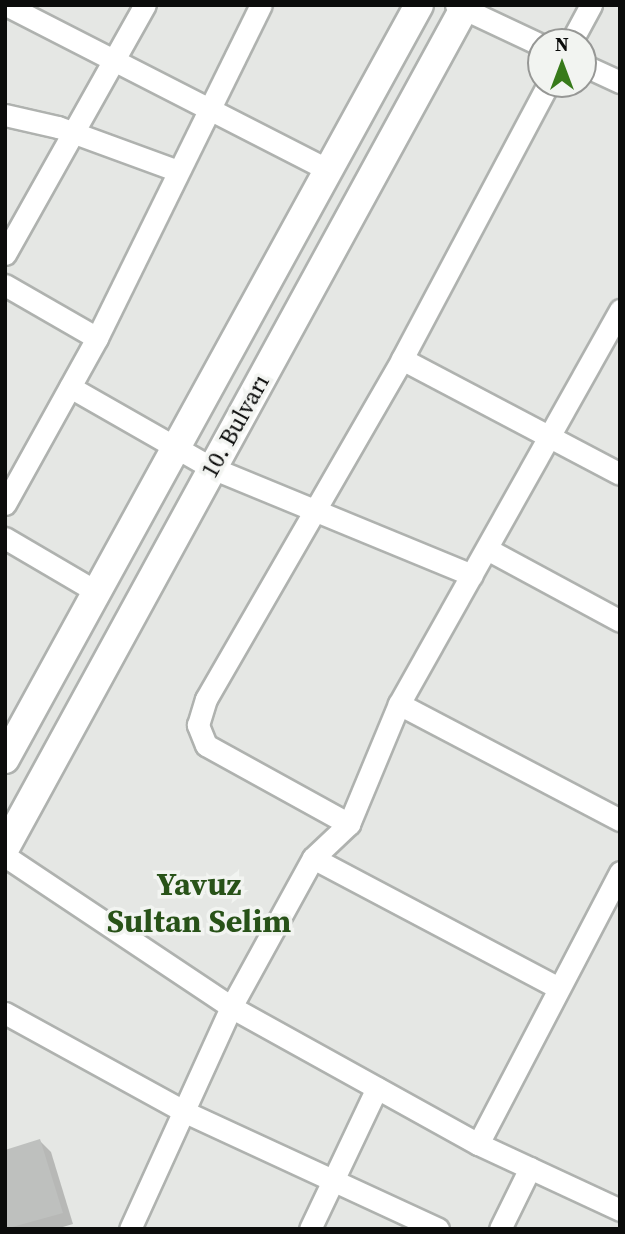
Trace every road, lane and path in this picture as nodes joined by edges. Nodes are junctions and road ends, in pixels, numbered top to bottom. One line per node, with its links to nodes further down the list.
1 (6, 5): 9 (street)
2 (145, 5): 9 (street)
3 (261, 5): 13 (street)
4 (419, 5): 16 (main road, 10. Bulvarı)
5 (591, 5): 7 (street)
6 (462, 7): 8 (street); 26 (main road, 10. Bulvarı)
7 (579, 28)
8 (527, 38)
9 (115, 64): 13 (street); 15 (street)
10 (597, 71): 11 (street)
11 (620, 82)
12 (541, 98): 22 (street)
13 (210, 109): 16 (street); 17 (street)
14 (5, 115): 15 (street)
15 (75, 133): 17 (street); 18 (street)
16 (328, 170): 25 (main road, 10. Bulvarı)
17 (178, 171): 21 (street)
18 (5, 254)
19 (5, 285): 21 (street)
20 (620, 310): 24 (street)
21 (97, 338): 23 (street)
22 (402, 359): 24 (street); 29 (street)
23 (70, 387): 25 (street); 28 (street)
24 (550, 438): 27 (street); 31 (street)
25 (174, 444): 26 (street); 33 (main road, 10. Bulvarı)
26 (212, 468): 29 (street); 39 (main road, 10. Bulvarı)
27 (620, 474)
28 (5, 504)
29 (314, 512): 32 (street); 38 (street)
30 (5, 538): 33 (street)
31 (487, 549): 32 (street); 34 (street)
32 (472, 575): 35 (street)
33 (97, 592): 36 (main road, 10. Bulvarı)
34 (620, 621)
35 (398, 704): 37 (street); 38 (street)
36 (5, 759)
37 (620, 820)
38 (349, 824): 41 (street)
39 (5, 848)
40 (5, 856): 44 (street)
41 (313, 858): 43 (street); 44 (street)
42 (620, 872): 43 (street)
43 (559, 988): 48 (street)
44 (231, 1007): 46 (street); 47 (street)
45 (5, 1013): 47 (street)
46 (377, 1088): 48 (street); 50 (street)
47 (183, 1111): 50 (street); 52 (street)
48 (478, 1144): 49 (street)
49 (530, 1168): 51 (street); 55 (street)
50 (333, 1180): 53 (street); 54 (street)
51 (620, 1210)
52 (130, 1229)
53 (310, 1229)
54 (438, 1229)
55 (500, 1229)

